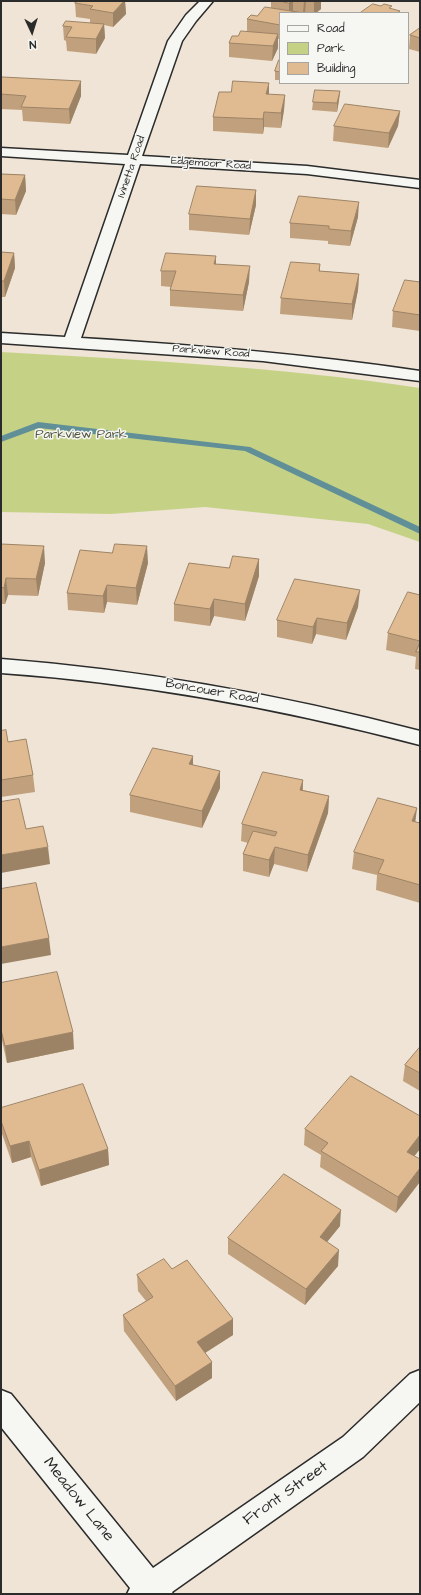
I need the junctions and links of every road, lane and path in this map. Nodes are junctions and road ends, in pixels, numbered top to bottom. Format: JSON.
{"nodes":[{"id":1,"x":207,"y":1,"type":"edge"},
{"id":2,"x":1,"y":152,"type":"edge"},
{"id":3,"x":135,"y":159,"type":"junction"},
{"id":4,"x":420,"y":184,"type":"edge"},
{"id":5,"x":1,"y":338,"type":"edge"},
{"id":6,"x":70,"y":342,"type":"junction"},
{"id":7,"x":420,"y":376,"type":"edge"},
{"id":8,"x":1,"y":666,"type":"edge"},
{"id":9,"x":420,"y":738,"type":"edge"},
{"id":10,"x":420,"y":1383,"type":"edge"},
{"id":11,"x":1,"y":1404,"type":"edge"},
{"id":12,"x":150,"y":1592,"type":"edge"}],
"edges":[{"from":1,"to":3,"type":"street","name":"Ivinetta Road"},
{"from":2,"to":3,"type":"street","name":"Edgemoor Road"},
{"from":3,"to":4,"type":"street","name":"Edgemoor Road"},
{"from":3,"to":6,"type":"street","name":"Ivinetta Road"},
{"from":5,"to":6,"type":"street","name":"Parkview Road"},
{"from":6,"to":7,"type":"street","name":"Parkview Road"},
{"from":8,"to":9,"type":"street","name":"Boncouer Road"},
{"from":10,"to":12,"type":"street","name":"Front Street"},
{"from":11,"to":12,"type":"street","name":"Meadow Lane"}]}
